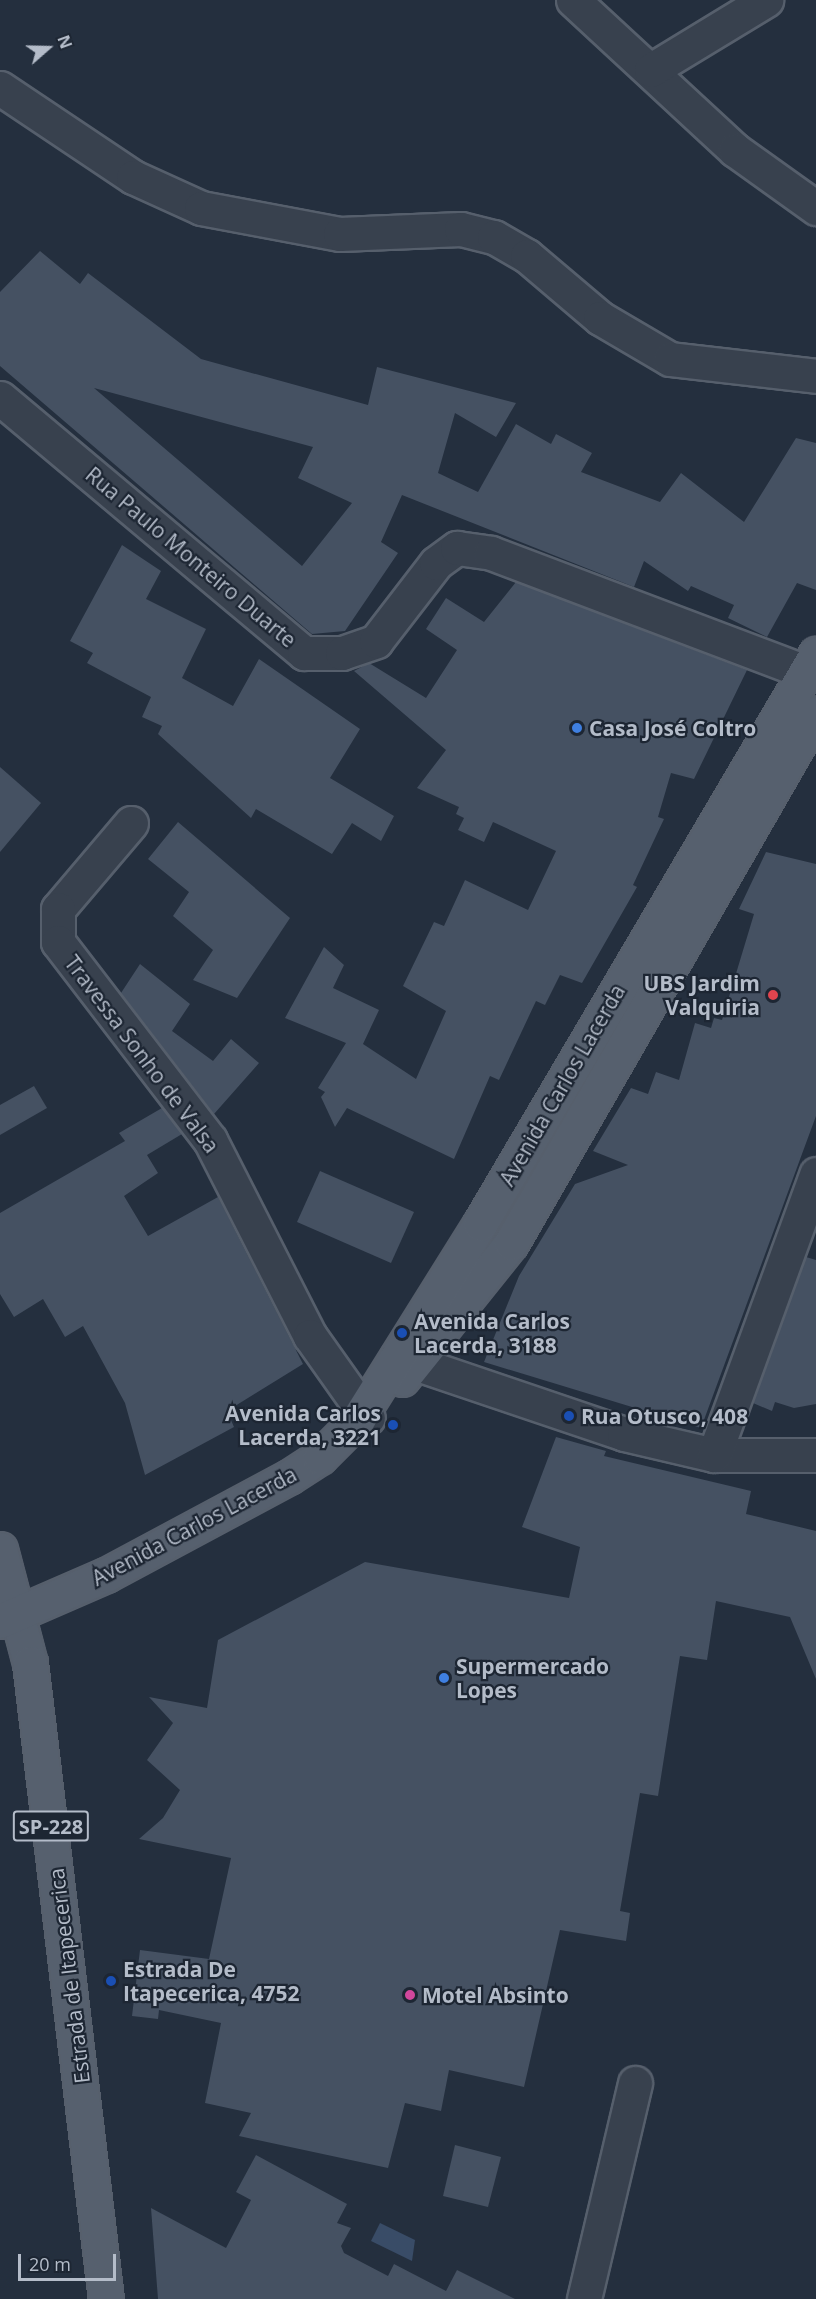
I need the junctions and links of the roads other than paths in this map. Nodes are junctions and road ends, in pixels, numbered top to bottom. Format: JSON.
{"nodes":[{"id":1,"x":573,"y":0,"type":"edge"},
{"id":2,"x":766,"y":0,"type":"edge"},
{"id":3,"x":651,"y":70,"type":"junction"},
{"id":4,"x":0,"y":88,"type":"edge"},
{"id":5,"x":816,"y":208,"type":"edge"},
{"id":6,"x":816,"y":376,"type":"edge"},
{"id":7,"x":0,"y":398,"type":"edge"},
{"id":8,"x":810,"y":663,"type":"edge"},
{"id":9,"x":816,"y":713,"type":"edge"},
{"id":10,"x":131,"y":823,"type":"dead end"},
{"id":11,"x":816,"y":1174,"type":"edge"},
{"id":12,"x":407,"y":1360,"type":"junction"},
{"id":13,"x":362,"y":1415,"type":"junction"},
{"id":14,"x":714,"y":1455,"type":"junction"},
{"id":15,"x":816,"y":1456,"type":"edge"},
{"id":16,"x":0,"y":1549,"type":"edge"},
{"id":17,"x":9,"y":1618,"type":"edge"},
{"id":18,"x":635,"y":2083,"type":"dead end"},
{"id":19,"x":106,"y":2299,"type":"edge"},
{"id":20,"x":584,"y":2299,"type":"edge"}],
"edges":[{"from":1,"to":3,"type":"street"},
{"from":2,"to":3,"type":"street"},
{"from":3,"to":5,"type":"street"},
{"from":4,"to":6,"type":"street"},
{"from":7,"to":8,"type":"street","name":"Rua Paulo Monteiro Duarte"},
{"from":8,"to":12,"type":"main road","name":"Avenida Carlos Lacerda"},
{"from":9,"to":12,"type":"main road","name":"Avenida Carlos Lacerda"},
{"from":10,"to":13,"type":"street","name":"Travessa Sonho de Valsa"},
{"from":11,"to":14,"type":"street"},
{"from":12,"to":13,"type":"main road","name":"Avenida Carlos Lacerda"},
{"from":12,"to":14,"type":"street"},
{"from":13,"to":17,"type":"main road","name":"Avenida Carlos Lacerda"},
{"from":14,"to":15,"type":"street"},
{"from":16,"to":17,"type":"main road","name":"Estrada de Itapecerica","number":"SP-228"},
{"from":17,"to":19,"type":"main road","name":"Estrada de Itapecerica","number":"SP-228"},
{"from":18,"to":20,"type":"street"}]}
